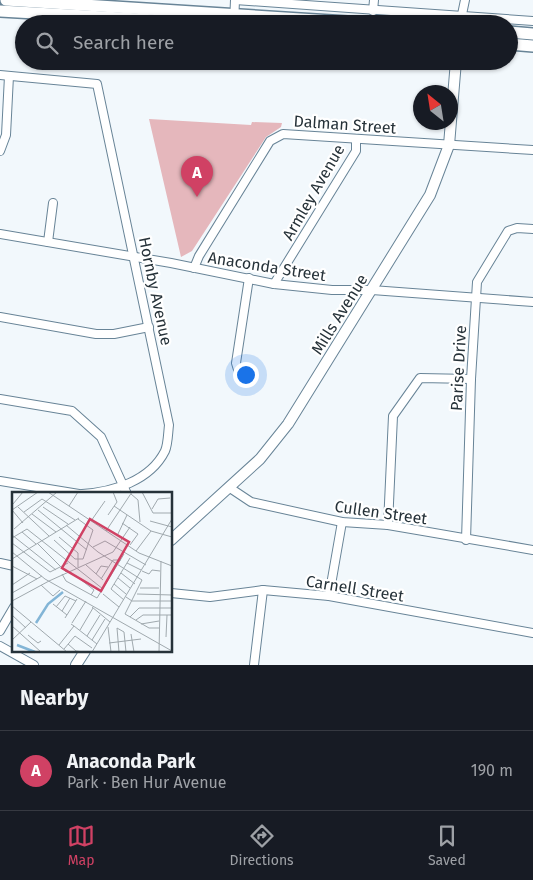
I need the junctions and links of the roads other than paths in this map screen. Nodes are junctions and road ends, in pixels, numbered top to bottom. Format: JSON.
{"nodes":[{"id":1,"x":6,"y":0,"type":"edge"},
{"id":2,"x":235,"y":0,"type":"edge"},
{"id":3,"x":374,"y":0,"type":"edge"},
{"id":4,"x":465,"y":0,"type":"edge"},
{"id":5,"x":21,"y":4,"type":"edge"},
{"id":6,"x":0,"y":11,"type":"edge"},
{"id":7,"x":373,"y":11,"type":"junction"},
{"id":8,"x":133,"y":15,"type":"edge"},
{"id":9,"x":177,"y":15,"type":"edge"},
{"id":10,"x":234,"y":15,"type":"edge"},
{"id":11,"x":461,"y":15,"type":"joint"},
{"id":12,"x":518,"y":20,"type":"edge"},
{"id":13,"x":533,"y":21,"type":"edge"},
{"id":14,"x":518,"y":33,"type":"edge"},
{"id":15,"x":533,"y":34,"type":"edge"},
{"id":16,"x":518,"y":45,"type":"edge"},
{"id":17,"x":533,"y":46,"type":"edge"},
{"id":18,"x":455,"y":70,"type":"edge"},
{"id":19,"x":0,"y":75,"type":"edge"},
{"id":20,"x":9,"y":76,"type":"junction"},
{"id":21,"x":356,"y":139,"type":"junction"},
{"id":22,"x":449,"y":145,"type":"junction"},
{"id":23,"x":533,"y":150,"type":"edge"},
{"id":24,"x":0,"y":151,"type":"edge"},
{"id":25,"x":53,"y":203,"type":"dead end"},
{"id":26,"x":533,"y":229,"type":"edge"},
{"id":27,"x":0,"y":234,"type":"edge"},
{"id":28,"x":48,"y":242,"type":"junction"},
{"id":29,"x":135,"y":257,"type":"junction"},
{"id":30,"x":194,"y":268,"type":"junction"},
{"id":31,"x":249,"y":278,"type":"junction"},
{"id":32,"x":274,"y":284,"type":"junction"},
{"id":33,"x":372,"y":290,"type":"junction"},
{"id":34,"x":475,"y":299,"type":"junction"},
{"id":35,"x":533,"y":302,"type":"edge"},
{"id":36,"x":0,"y":317,"type":"edge"},
{"id":37,"x":149,"y":327,"type":"junction"},
{"id":38,"x":240,"y":376,"type":"dead end"},
{"id":39,"x":471,"y":379,"type":"junction"},
{"id":40,"x":0,"y":399,"type":"edge"},
{"id":41,"x":0,"y":481,"type":"edge"},
{"id":42,"x":124,"y":485,"type":"junction"},
{"id":43,"x":230,"y":488,"type":"junction"},
{"id":44,"x":68,"y":492,"type":"edge"},
{"id":45,"x":101,"y":492,"type":"edge"},
{"id":46,"x":126,"y":492,"type":"edge"},
{"id":47,"x":342,"y":522,"type":"junction"},
{"id":48,"x":388,"y":525,"type":"junction"},
{"id":49,"x":172,"y":539,"type":"edge"},
{"id":50,"x":466,"y":540,"type":"junction"},
{"id":51,"x":533,"y":550,"type":"edge"},
{"id":52,"x":263,"y":590,"type":"junction"},
{"id":53,"x":172,"y":593,"type":"edge"},
{"id":54,"x":330,"y":596,"type":"junction"},
{"id":55,"x":12,"y":610,"type":"edge"},
{"id":56,"x":0,"y":631,"type":"edge"},
{"id":57,"x":533,"y":633,"type":"edge"},
{"id":58,"x":0,"y":646,"type":"edge"},
{"id":59,"x":84,"y":652,"type":"edge"},
{"id":60,"x":34,"y":665,"type":"edge"},
{"id":61,"x":76,"y":665,"type":"edge"},
{"id":62,"x":254,"y":665,"type":"edge"}],
"edges":[{"from":1,"to":5,"type":"main road"},
{"from":2,"to":7,"type":"street"},
{"from":2,"to":10,"type":"street"},
{"from":3,"to":7,"type":"street"},
{"from":4,"to":11,"type":"street"},
{"from":5,"to":6,"type":"main road"},
{"from":5,"to":8,"type":"main road"},
{"from":5,"to":9,"type":"main road"},
{"from":7,"to":11,"type":"street"},
{"from":12,"to":13,"type":"street"},
{"from":14,"to":15,"type":"main road"},
{"from":16,"to":17,"type":"main road"},
{"from":18,"to":22,"type":"street","name":"Mills Avenue"},
{"from":19,"to":20,"type":"street"},
{"from":20,"to":24,"type":"street"},
{"from":20,"to":29,"type":"street","name":"Hornby Avenue"},
{"from":21,"to":22,"type":"street","name":"Dalman Street"},
{"from":21,"to":30,"type":"street","name":"Dalman Street"},
{"from":21,"to":32,"type":"street","name":"Armley Avenue"},
{"from":22,"to":23,"type":"street","name":"Dalman Street"},
{"from":22,"to":33,"type":"street","name":"Mills Avenue"},
{"from":25,"to":28,"type":"street"},
{"from":26,"to":34,"type":"street","name":"Parise Drive"},
{"from":27,"to":28,"type":"street","name":"Anaconda Street"},
{"from":28,"to":29,"type":"street","name":"Anaconda Street"},
{"from":29,"to":30,"type":"street","name":"Anaconda Street"},
{"from":29,"to":37,"type":"street","name":"Hornby Avenue"},
{"from":30,"to":31,"type":"street","name":"Anaconda Street"},
{"from":31,"to":32,"type":"street","name":"Anaconda Street"},
{"from":31,"to":38,"type":"street"},
{"from":32,"to":33,"type":"street","name":"Anaconda Street"},
{"from":33,"to":34,"type":"street","name":"Anaconda Street"},
{"from":33,"to":43,"type":"street","name":"Mills Avenue"},
{"from":34,"to":35,"type":"street","name":"Anaconda Street"},
{"from":34,"to":39,"type":"street","name":"Parise Drive"},
{"from":36,"to":37,"type":"street"},
{"from":37,"to":42,"type":"street","name":"Hornby Avenue"},
{"from":39,"to":48,"type":"street"},
{"from":39,"to":50,"type":"street","name":"Parise Drive"},
{"from":40,"to":42,"type":"street"},
{"from":41,"to":44,"type":"street"},
{"from":42,"to":45,"type":"street"},
{"from":42,"to":46,"type":"street"},
{"from":43,"to":47,"type":"street","name":"Cullen Street"},
{"from":43,"to":49,"type":"street","name":"Mills Avenue"},
{"from":47,"to":48,"type":"street","name":"Cullen Street"},
{"from":47,"to":54,"type":"street"},
{"from":48,"to":50,"type":"street","name":"Cullen Street"},
{"from":50,"to":51,"type":"street","name":"Cullen Street"},
{"from":52,"to":53,"type":"street","name":"Carnell Street"},
{"from":52,"to":54,"type":"street","name":"Carnell Street"},
{"from":52,"to":62,"type":"street"},
{"from":54,"to":57,"type":"street","name":"Carnell Street"},
{"from":55,"to":56,"type":"street"},
{"from":58,"to":60,"type":"street"},
{"from":59,"to":61,"type":"street"}]}
